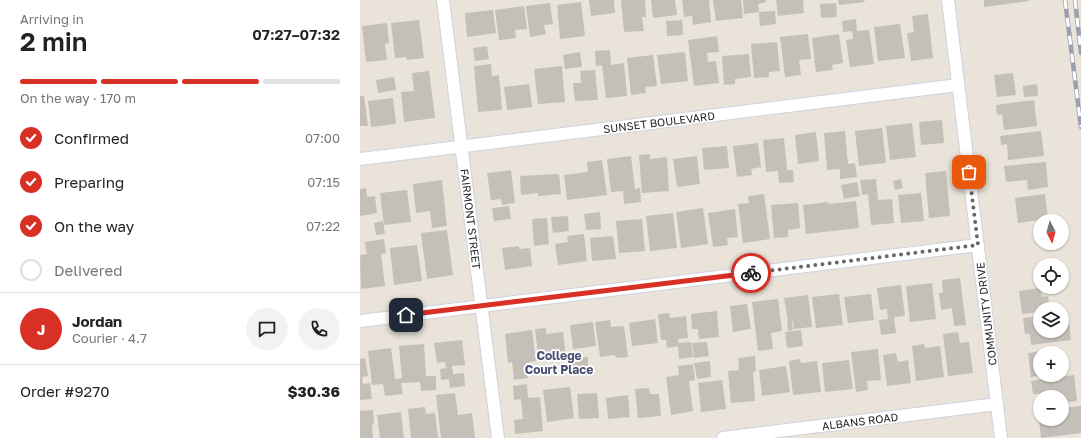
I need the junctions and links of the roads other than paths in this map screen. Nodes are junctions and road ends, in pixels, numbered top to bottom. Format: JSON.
{"nodes":[{"id":1,"x":443,"y":0,"type":"edge"},
{"id":2,"x":948,"y":0,"type":"edge"},
{"id":3,"x":958,"y":85,"type":"junction"},
{"id":4,"x":462,"y":147,"type":"junction"},
{"id":5,"x":360,"y":159,"type":"edge"},
{"id":6,"x":978,"y":245,"type":"junction"},
{"id":7,"x":482,"y":306,"type":"junction"},
{"id":8,"x":360,"y":321,"type":"edge"},
{"id":9,"x":997,"y":404,"type":"junction"},
{"id":10,"x":498,"y":438,"type":"edge"},
{"id":11,"x":723,"y":438,"type":"edge"},
{"id":12,"x":1001,"y":438,"type":"edge"}],
"edges":[{"from":1,"to":4,"type":"street","name":"FAIRMONT STREET"},
{"from":2,"to":3,"type":"street","name":"COMMUNITY DRIVE"},
{"from":3,"to":4,"type":"street","name":"SUNSET BOULEVARD"},
{"from":3,"to":6,"type":"street","name":"COMMUNITY DRIVE"},
{"from":4,"to":5,"type":"street","name":"SUNSET BOULEVARD"},
{"from":4,"to":7,"type":"street","name":"FAIRMONT STREET"},
{"from":6,"to":7,"type":"street"},
{"from":6,"to":9,"type":"street","name":"COMMUNITY DRIVE"},
{"from":7,"to":8,"type":"street"},
{"from":7,"to":10,"type":"street","name":"FAIRMONT STREET"},
{"from":9,"to":11,"type":"street","name":"ALBANS ROAD"},
{"from":9,"to":12,"type":"street","name":"COMMUNITY DRIVE"}]}
